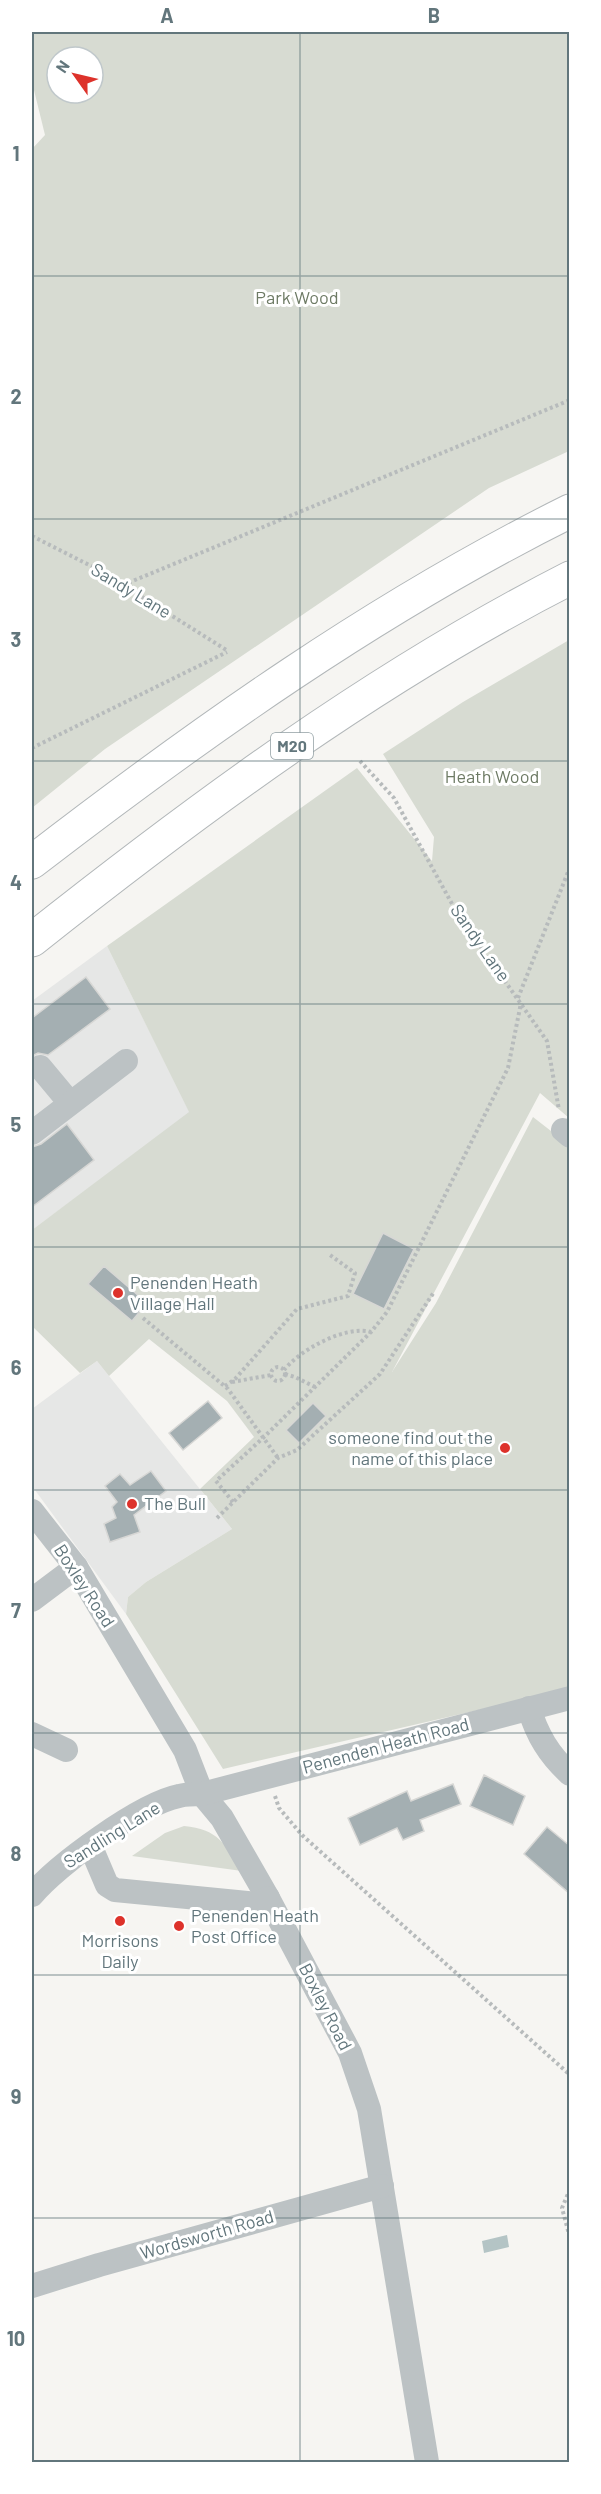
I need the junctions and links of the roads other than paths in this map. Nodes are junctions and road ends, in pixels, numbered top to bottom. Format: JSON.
{"nodes":[{"id":1,"x":570,"y":511,"type":"edge"},
{"id":2,"x":570,"y":578,"type":"edge"},
{"id":3,"x":32,"y":862,"type":"edge"},
{"id":4,"x":32,"y":940,"type":"edge"},
{"id":5,"x":126,"y":1061,"type":"dead end"},
{"id":6,"x":40,"y":1067,"type":"dead end"},
{"id":7,"x":70,"y":1103,"type":"junction"},
{"id":8,"x":32,"y":1133,"type":"edge"},
{"id":9,"x":32,"y":1511,"type":"edge"},
{"id":10,"x":75,"y":1567,"type":"junction"},
{"id":11,"x":32,"y":1600,"type":"edge"},
{"id":12,"x":570,"y":1698,"type":"edge"},
{"id":13,"x":529,"y":1708,"type":"junction"},
{"id":14,"x":32,"y":1734,"type":"edge"},
{"id":15,"x":66,"y":1750,"type":"dead end"},
{"id":16,"x":570,"y":1774,"type":"edge"},
{"id":17,"x":202,"y":1794,"type":"junction"},
{"id":18,"x":90,"y":1845,"type":"junction"},
{"id":19,"x":32,"y":1894,"type":"edge"},
{"id":20,"x":268,"y":1898,"type":"junction"},
{"id":21,"x":382,"y":2186,"type":"junction"},
{"id":22,"x":32,"y":2286,"type":"edge"},
{"id":23,"x":427,"y":2463,"type":"edge"}],
"edges":[{"from":1,"to":3,"type":"highway"},
{"from":2,"to":4,"type":"highway","number":"M20"},
{"from":5,"to":7,"type":"street"},
{"from":6,"to":7,"type":"street"},
{"from":7,"to":8,"type":"street"},
{"from":9,"to":10,"type":"street","name":"Boxley Road"},
{"from":10,"to":11,"type":"street"},
{"from":10,"to":17,"type":"street","name":"Boxley Road"},
{"from":12,"to":13,"type":"street","name":"Penenden Heath Road"},
{"from":13,"to":16,"type":"street"},
{"from":13,"to":17,"type":"street","name":"Penenden Heath Road"},
{"from":14,"to":15,"type":"street"},
{"from":17,"to":18,"type":"street","name":"Sandling Lane"},
{"from":17,"to":20,"type":"street","name":"Boxley Road"},
{"from":18,"to":19,"type":"street","name":"Sandling Lane"},
{"from":18,"to":20,"type":"street"},
{"from":20,"to":21,"type":"street","name":"Boxley Road"},
{"from":21,"to":22,"type":"street","name":"Wordsworth Road"},
{"from":21,"to":23,"type":"street","name":"Boxley Road"}]}
